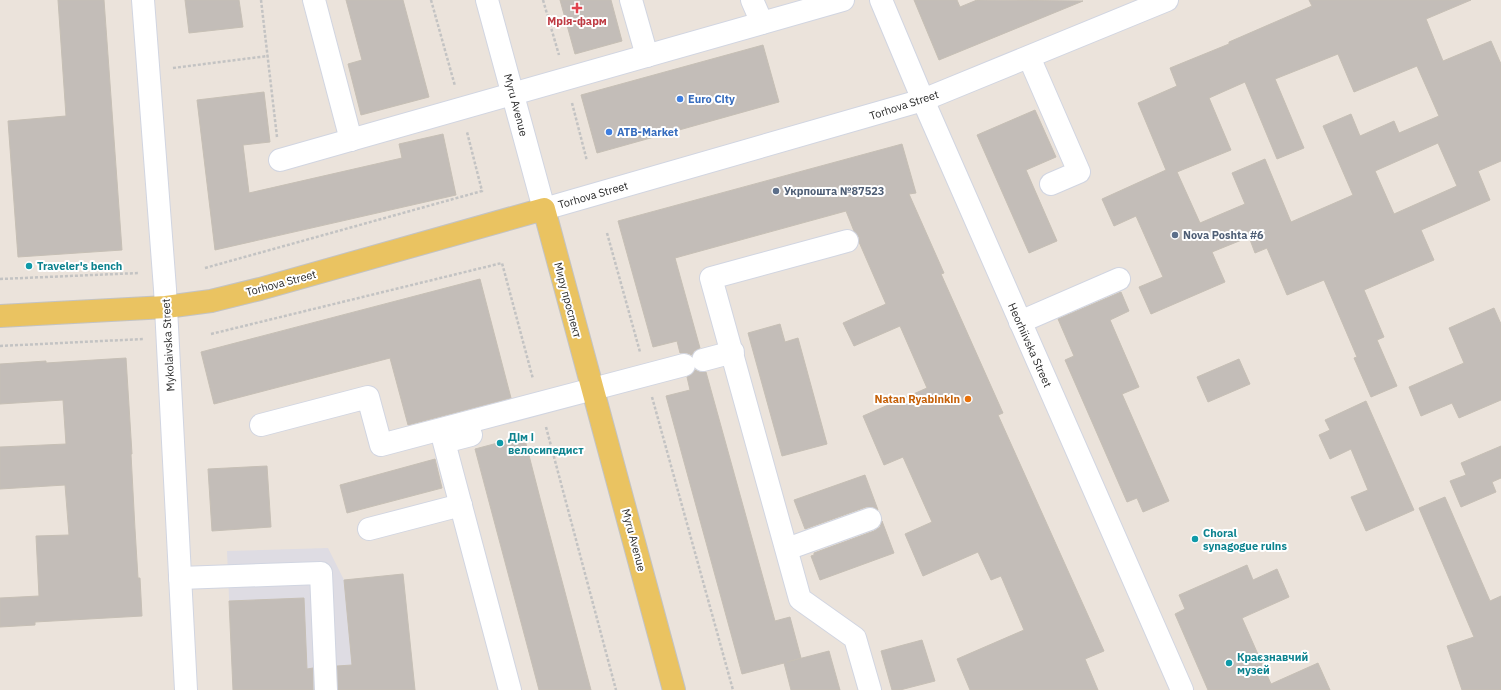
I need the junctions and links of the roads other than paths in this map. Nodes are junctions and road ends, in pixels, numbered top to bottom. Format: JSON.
{"nodes":[{"id":1,"x":143,"y":0,"type":"edge"},
{"id":2,"x":314,"y":0,"type":"edge"},
{"id":3,"x":487,"y":0,"type":"edge"},
{"id":4,"x":631,"y":0,"type":"edge"},
{"id":5,"x":752,"y":0,"type":"edge"},
{"id":6,"x":843,"y":0,"type":"edge"},
{"id":7,"x":881,"y":0,"type":"edge"},
{"id":8,"x":1167,"y":0,"type":"edge"},
{"id":9,"x":1127,"y":8,"type":"edge"},
{"id":10,"x":762,"y":23,"type":"junction"},
{"id":11,"x":647,"y":56,"type":"junction"},
{"id":12,"x":1029,"y":57,"type":"junction"},
{"id":13,"x":513,"y":95,"type":"junction"},
{"id":14,"x":923,"y":100,"type":"junction"},
{"id":15,"x":351,"y":140,"type":"junction"},
{"id":16,"x":280,"y":160,"type":"road end"},
{"id":17,"x":1051,"y":184,"type":"dead end"},
{"id":18,"x":544,"y":209,"type":"junction"},
{"id":19,"x":847,"y":241,"type":"dead end"},
{"id":20,"x":1119,"y":279,"type":"dead end"},
{"id":21,"x":166,"y":307,"type":"junction"},
{"id":22,"x":0,"y":316,"type":"edge"},
{"id":23,"x":1020,"y":322,"type":"junction"},
{"id":24,"x":733,"y":352,"type":"junction"},
{"id":25,"x":593,"y":390,"type":"junction"},
{"id":26,"x":541,"y":410,"type":"junction"},
{"id":27,"x":261,"y":425,"type":"dead end"},
{"id":28,"x":461,"y":505,"type":"junction"},
{"id":29,"x":870,"y":519,"type":"dead end"},
{"id":30,"x":370,"y":529,"type":"dead end"},
{"id":31,"x":787,"y":549,"type":"junction"},
{"id":32,"x":180,"y":578,"type":"junction"},
{"id":33,"x":186,"y":690,"type":"edge"},
{"id":34,"x":326,"y":690,"type":"edge"},
{"id":35,"x":510,"y":690,"type":"edge"},
{"id":36,"x":674,"y":690,"type":"edge"},
{"id":37,"x":870,"y":690,"type":"edge"},
{"id":38,"x":1182,"y":690,"type":"edge"}],
"edges":[{"from":1,"to":21,"type":"street","name":"Mykolaivska Street"},
{"from":2,"to":15,"type":"street"},
{"from":3,"to":13,"type":"street","name":"Myru Avenue"},
{"from":4,"to":11,"type":"street"},
{"from":5,"to":10,"type":"street"},
{"from":6,"to":10,"type":"street"},
{"from":7,"to":14,"type":"street","name":"Heorhiivska Street"},
{"from":8,"to":9,"type":"street","name":"Torhova Street"},
{"from":9,"to":12,"type":"street","name":"Torhova Street"},
{"from":10,"to":11,"type":"street"},
{"from":11,"to":13,"type":"street"},
{"from":12,"to":14,"type":"street","name":"Torhova Street"},
{"from":12,"to":17,"type":"street"},
{"from":13,"to":15,"type":"street"},
{"from":13,"to":18,"type":"street","name":"Myru Avenue"},
{"from":14,"to":18,"type":"street","name":"Torhova Street"},
{"from":14,"to":23,"type":"street","name":"Heorhiivska Street"},
{"from":15,"to":16,"type":"street"},
{"from":18,"to":21,"type":"main road","name":"Torhova Street"},
{"from":18,"to":25,"type":"main road","name":"Миру проспект"},
{"from":19,"to":24,"type":"street"},
{"from":20,"to":23,"type":"street"},
{"from":21,"to":22,"type":"main road","name":"Torhova Street"},
{"from":21,"to":32,"type":"street","name":"Mykolaivska Street"},
{"from":23,"to":38,"type":"street","name":"Heorhiivska Street"},
{"from":24,"to":25,"type":"street"},
{"from":24,"to":31,"type":"street"},
{"from":25,"to":26,"type":"street"},
{"from":25,"to":36,"type":"main road","name":"Myru Avenue"},
{"from":26,"to":27,"type":"street"},
{"from":26,"to":28,"type":"street"},
{"from":28,"to":30,"type":"street"},
{"from":28,"to":35,"type":"street"},
{"from":29,"to":31,"type":"street"},
{"from":31,"to":37,"type":"street"},
{"from":32,"to":33,"type":"street","name":"Mykolaivska Street"},
{"from":32,"to":34,"type":"street"}]}
